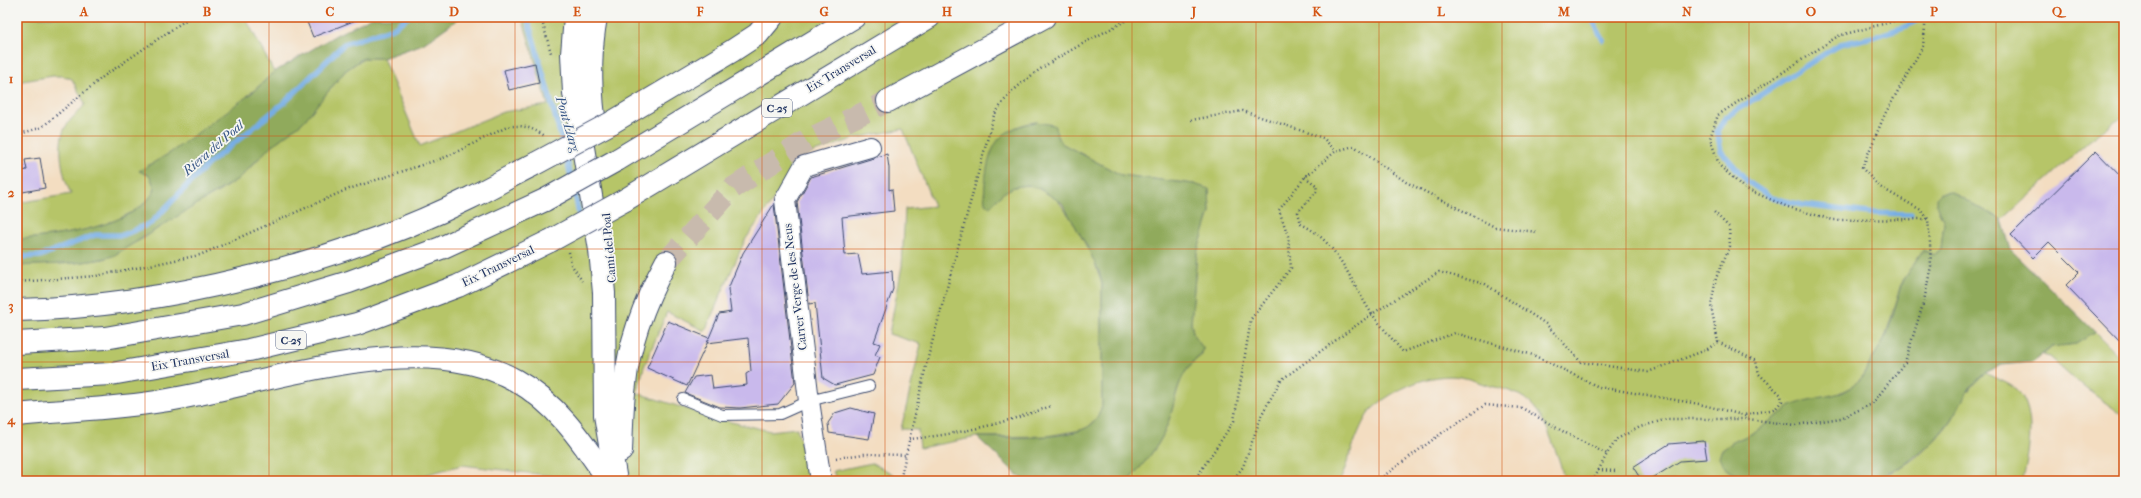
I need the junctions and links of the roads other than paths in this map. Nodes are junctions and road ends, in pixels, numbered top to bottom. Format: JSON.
{"nodes":[{"id":1,"x":581,"y":17,"type":"edge"},
{"id":2,"x":772,"y":17,"type":"edge"},
{"id":3,"x":854,"y":17,"type":"edge"},
{"id":4,"x":929,"y":17,"type":"edge"},
{"id":5,"x":1044,"y":17,"type":"edge"},
{"id":6,"x":888,"y":101,"type":"tunnel mouth"},
{"id":7,"x":602,"y":120,"type":"junction"},
{"id":8,"x":870,"y":147,"type":"dead end"},
{"id":9,"x":666,"y":262,"type":"tunnel mouth"},
{"id":10,"x":17,"y":310,"type":"edge"},
{"id":11,"x":17,"y":343,"type":"edge"},
{"id":12,"x":17,"y":379,"type":"edge"},
{"id":13,"x":869,"y":386,"type":"dead end"},
{"id":14,"x":683,"y":399,"type":"dead end"},
{"id":15,"x":809,"y":401,"type":"junction"},
{"id":16,"x":17,"y":415,"type":"edge"},
{"id":17,"x":621,"y":451,"type":"junction"},
{"id":18,"x":609,"y":481,"type":"edge"},
{"id":19,"x":616,"y":481,"type":"edge"},
{"id":20,"x":630,"y":481,"type":"edge"},
{"id":21,"x":821,"y":481,"type":"edge"}],
"edges":[{"from":1,"to":7,"type":"main road","name":"Camí del Poal"},
{"from":1,"to":19,"type":"main road","name":"Camí del Poal"},
{"from":2,"to":7,"type":"main road"},
{"from":3,"to":11,"type":"main road","bridge":true},
{"from":4,"to":12,"type":"main road","name":"Eix Transversal","number":"C-25","bridge":true},
{"from":5,"to":6,"type":"main road"},
{"from":7,"to":10,"type":"main road","bridge":true},
{"from":7,"to":17,"type":"main road","name":"Camí del Poal"},
{"from":8,"to":15,"type":"street","name":"Carrer Verge de les Neus"},
{"from":9,"to":17,"type":"main road"},
{"from":13,"to":15,"type":"lane"},
{"from":14,"to":15,"type":"lane"},
{"from":15,"to":21,"type":"street","name":"Carrer Verge de les Neus"},
{"from":16,"to":18,"type":"main road"},
{"from":17,"to":20,"type":"main road","name":"Camí del Poal"}]}
